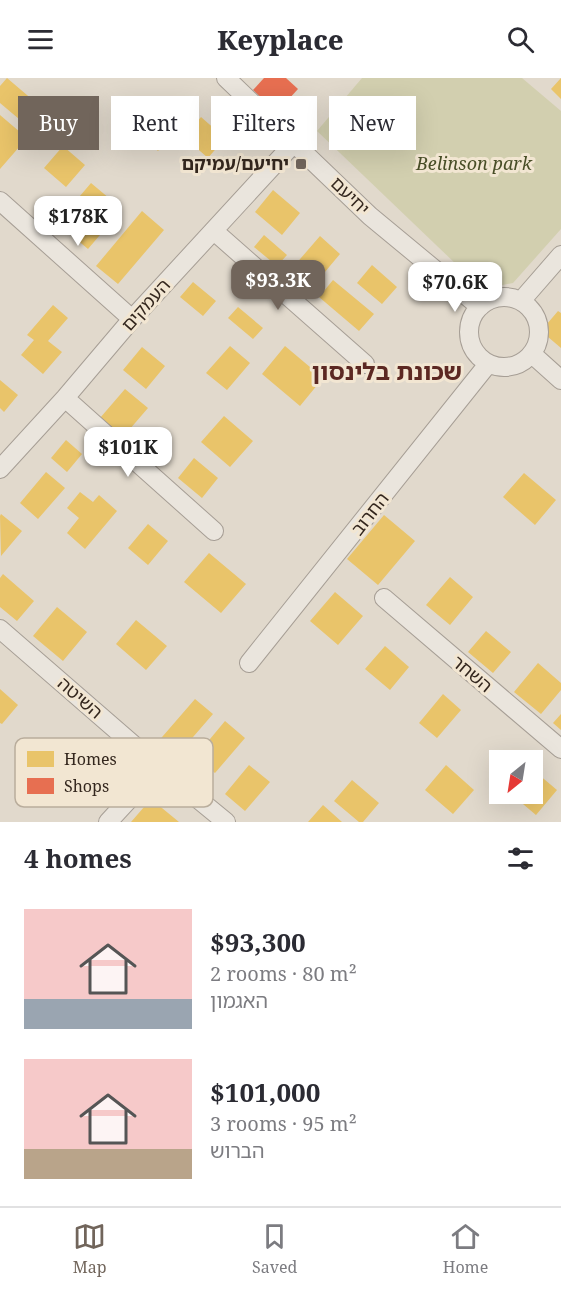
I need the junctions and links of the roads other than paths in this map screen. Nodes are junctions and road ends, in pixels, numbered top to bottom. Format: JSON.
{"nodes":[{"id":1,"x":226,"y":78,"type":"edge"},
{"id":2,"x":245,"y":96,"type":"edge"},
{"id":3,"x":288,"y":150,"type":"edge"},
{"id":4,"x":303,"y":150,"type":"edge"},
{"id":5,"x":0,"y":201,"type":"edge"},
{"id":6,"x":213,"y":231,"type":"junction"},
{"id":7,"x":561,"y":255,"type":"edge"},
{"id":8,"x":521,"y":301,"type":"junction"},
{"id":9,"x":480,"y":307,"type":"junction"},
{"id":10,"x":132,"y":319,"type":"junction"},
{"id":11,"x":532,"y":354,"type":"junction"},
{"id":12,"x":365,"y":364,"type":"dead end"},
{"id":13,"x":488,"y":364,"type":"junction"},
{"id":14,"x":561,"y":380,"type":"edge"},
{"id":15,"x":65,"y":398,"type":"junction"},
{"id":16,"x":0,"y":469,"type":"edge"},
{"id":17,"x":214,"y":531,"type":"dead end"},
{"id":18,"x":384,"y":598,"type":"dead end"},
{"id":19,"x":0,"y":629,"type":"edge"},
{"id":20,"x":249,"y":663,"type":"dead end"},
{"id":21,"x":126,"y":738,"type":"edge"},
{"id":22,"x":561,"y":749,"type":"edge"},
{"id":23,"x":122,"y":807,"type":"edge"},
{"id":24,"x":208,"y":807,"type":"edge"},
{"id":25,"x":108,"y":822,"type":"edge"},
{"id":26,"x":226,"y":822,"type":"edge"}],
"edges":[{"from":1,"to":2,"type":"street","name":"יחיעם"},
{"from":3,"to":6,"type":"street","name":"העמקים"},
{"from":4,"to":9,"type":"street","name":"יחיעם"},
{"from":5,"to":10,"type":"street"},
{"from":6,"to":10,"type":"street","name":"העמקים"},
{"from":6,"to":12,"type":"street"},
{"from":7,"to":8,"type":"street"},
{"from":8,"to":9,"type":"street"},
{"from":8,"to":11,"type":"street"},
{"from":9,"to":13,"type":"street"},
{"from":10,"to":15,"type":"street","name":"העמקים"},
{"from":11,"to":13,"type":"street"},
{"from":11,"to":14,"type":"street"},
{"from":13,"to":20,"type":"street","name":"החרוב"},
{"from":15,"to":16,"type":"street","name":"העמקים"},
{"from":15,"to":17,"type":"street"},
{"from":18,"to":22,"type":"street","name":"השחר"},
{"from":19,"to":21,"type":"street","name":"השיטה"},
{"from":23,"to":25,"type":"street"},
{"from":24,"to":26,"type":"street","name":"השיטה"}]}
